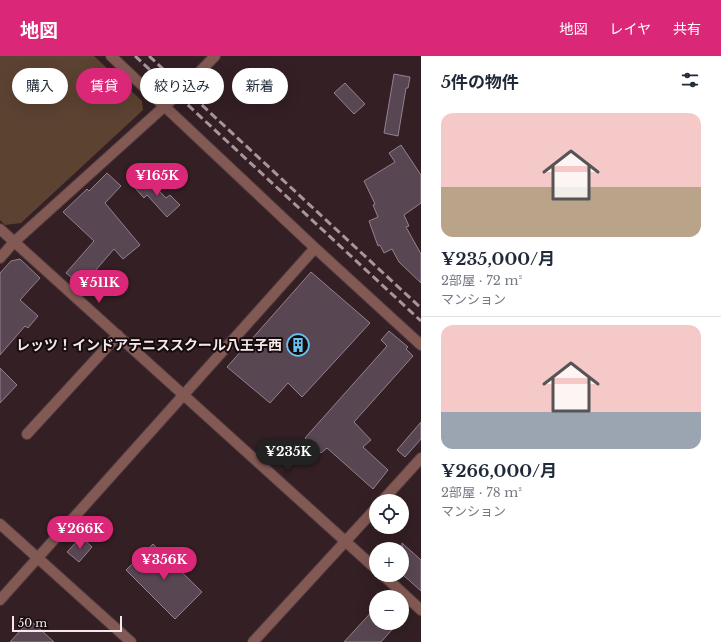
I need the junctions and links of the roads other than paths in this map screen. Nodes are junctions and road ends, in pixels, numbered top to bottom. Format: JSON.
{"nodes":[{"id":1,"x":111,"y":56,"type":"edge"},
{"id":2,"x":215,"y":56,"type":"edge"},
{"id":3,"x":165,"y":106,"type":"junction"},
{"id":4,"x":0,"y":229,"type":"edge"},
{"id":5,"x":14,"y":242,"type":"junction"},
{"id":6,"x":315,"y":248,"type":"junction"},
{"id":7,"x":0,"y":258,"type":"edge"},
{"id":8,"x":118,"y":335,"type":"junction"},
{"id":9,"x":421,"y":345,"type":"edge"},
{"id":10,"x":184,"y":395,"type":"junction"},
{"id":11,"x":27,"y":434,"type":"dead end"},
{"id":12,"x":421,"y":458,"type":"edge"},
{"id":13,"x":388,"y":494,"type":"edge"},
{"id":14,"x":369,"y":516,"type":"edge"},
{"id":15,"x":0,"y":524,"type":"edge"},
{"id":16,"x":346,"y":542,"type":"junction"},
{"id":17,"x":38,"y":558,"type":"junction"},
{"id":18,"x":369,"y":563,"type":"edge"},
{"id":19,"x":391,"y":582,"type":"edge"},
{"id":20,"x":0,"y":600,"type":"edge"},
{"id":21,"x":421,"y":610,"type":"edge"},
{"id":22,"x":131,"y":642,"type":"edge"},
{"id":23,"x":254,"y":642,"type":"edge"}],
"edges":[{"from":1,"to":3,"type":"street"},
{"from":2,"to":3,"type":"street"},
{"from":3,"to":5,"type":"street"},
{"from":3,"to":6,"type":"street"},
{"from":4,"to":5,"type":"street"},
{"from":5,"to":7,"type":"street"},
{"from":5,"to":8,"type":"street"},
{"from":6,"to":9,"type":"street"},
{"from":6,"to":10,"type":"street"},
{"from":8,"to":10,"type":"street"},
{"from":8,"to":11,"type":"street"},
{"from":10,"to":16,"type":"street"},
{"from":10,"to":17,"type":"street"},
{"from":12,"to":13,"type":"street"},
{"from":14,"to":16,"type":"street"},
{"from":15,"to":17,"type":"street"},
{"from":16,"to":18,"type":"street"},
{"from":16,"to":23,"type":"street"},
{"from":17,"to":20,"type":"street"},
{"from":17,"to":22,"type":"street"},
{"from":19,"to":21,"type":"street"}]}
